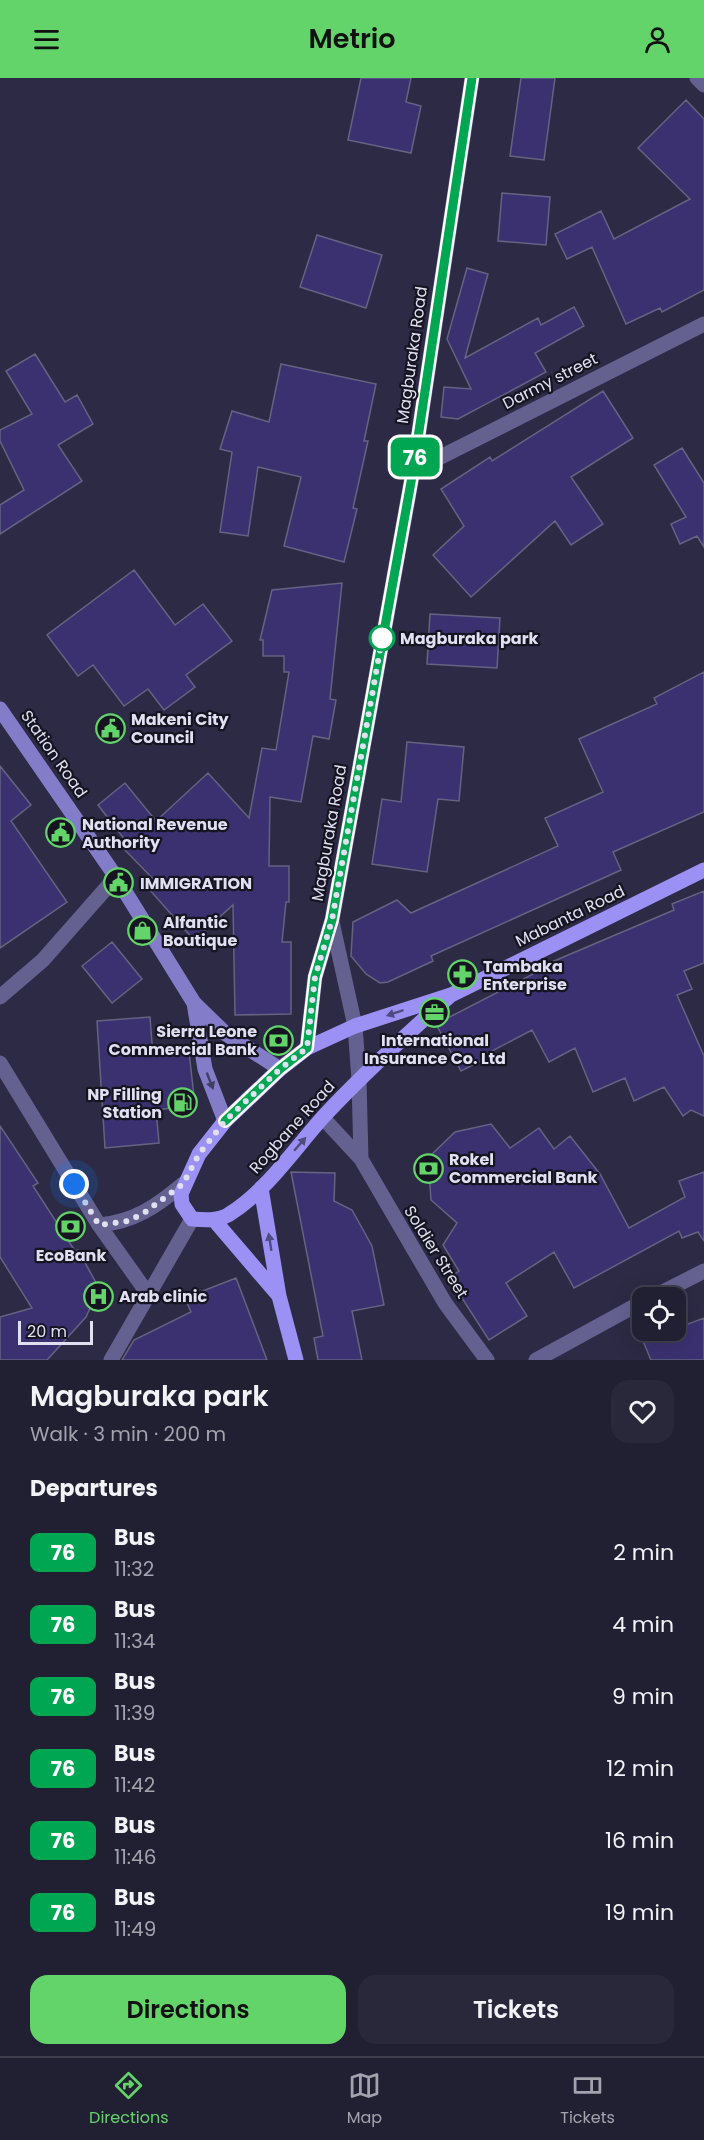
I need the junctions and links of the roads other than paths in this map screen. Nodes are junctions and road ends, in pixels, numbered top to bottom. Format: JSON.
{"nodes":[{"id":1,"x":472,"y":78,"type":"edge"},
{"id":2,"x":697,"y":78,"type":"edge"},
{"id":3,"x":704,"y":85,"type":"edge"},
{"id":4,"x":704,"y":324,"type":"edge"},
{"id":5,"x":413,"y":471,"type":"junction"},
{"id":6,"x":0,"y":709,"type":"edge"},
{"id":7,"x":704,"y":870,"type":"edge"},
{"id":8,"x":116,"y":877,"type":"junction"},
{"id":9,"x":332,"y":920,"type":"junction"},
{"id":10,"x":451,"y":995,"type":"junction"},
{"id":11,"x":0,"y":997,"type":"edge"},
{"id":12,"x":194,"y":1003,"type":"junction"},
{"id":13,"x":355,"y":1026,"type":"junction"},
{"id":14,"x":307,"y":1048,"type":"junction"},
{"id":15,"x":0,"y":1063,"type":"edge"},
{"id":16,"x":280,"y":1069,"type":"junction"},
{"id":17,"x":359,"y":1080,"type":"junction"},
{"id":18,"x":322,"y":1118,"type":"junction"},
{"id":19,"x":225,"y":1121,"type":"junction"},
{"id":20,"x":361,"y":1158,"type":"junction"},
{"id":21,"x":183,"y":1184,"type":"junction"},
{"id":22,"x":261,"y":1188,"type":"junction"},
{"id":23,"x":192,"y":1219,"type":"junction"},
{"id":24,"x":214,"y":1220,"type":"junction"},
{"id":25,"x":99,"y":1225,"type":"junction"},
{"id":26,"x":704,"y":1271,"type":"edge"},
{"id":27,"x":673,"y":1287,"type":"edge"},
{"id":28,"x":148,"y":1294,"type":"junction"},
{"id":29,"x":279,"y":1296,"type":"junction"},
{"id":30,"x":632,"y":1307,"type":"edge"},
{"id":31,"x":111,"y":1360,"type":"edge"},
{"id":32,"x":296,"y":1360,"type":"edge"},
{"id":33,"x":487,"y":1360,"type":"edge"},
{"id":34,"x":536,"y":1360,"type":"edge"}],
"edges":[{"from":1,"to":5,"type":"street","name":"Magburaka Road"},
{"from":2,"to":3,"type":"street"},
{"from":4,"to":5,"type":"street","name":"Darmy street"},
{"from":5,"to":9,"type":"street","name":"Magburaka Road"},
{"from":6,"to":8,"type":"main road","name":"Station Road"},
{"from":7,"to":10,"type":"main road","name":"Mabanta Road"},
{"from":8,"to":11,"type":"street"},
{"from":8,"to":12,"type":"main road","name":"Station Road"},
{"from":9,"to":13,"type":"street","name":"Magburaka Road"},
{"from":9,"to":14,"type":"street","name":"Magburaka Road"},
{"from":10,"to":13,"type":"main road","one_way":true},
{"from":10,"to":17,"type":"main road","name":"Rogbane Road"},
{"from":12,"to":16,"type":"main road","name":"Station Road"},
{"from":12,"to":19,"type":"main road","name":"Station Road","one_way":true},
{"from":13,"to":14,"type":"main road"},
{"from":13,"to":17,"type":"street","name":"Magburaka Road"},
{"from":14,"to":16,"type":"main road"},
{"from":15,"to":25,"type":"street"},
{"from":16,"to":19,"type":"main road"},
{"from":17,"to":18,"type":"main road","name":"Rogbane Road"},
{"from":17,"to":20,"type":"street","name":"Soldier Street"},
{"from":18,"to":20,"type":"street","name":"Soldier Street"},
{"from":22,"to":18,"type":"main road","name":"Rogbane Road","one_way":true},
{"from":19,"to":21,"type":"main road"},
{"from":20,"to":33,"type":"street","name":"Soldier Street"},
{"from":21,"to":23,"type":"main road"},
{"from":21,"to":25,"type":"street"},
{"from":22,"to":24,"type":"main road"},
{"from":29,"to":22,"type":"main road","name":"Rogbane Road","one_way":true},
{"from":23,"to":24,"type":"main road"},
{"from":23,"to":28,"type":"street"},
{"from":24,"to":29,"type":"main road"},
{"from":25,"to":28,"type":"street"},
{"from":26,"to":27,"type":"street"},
{"from":28,"to":31,"type":"street"},
{"from":29,"to":32,"type":"main road","name":"Rogbane Road"},
{"from":30,"to":34,"type":"street"}]}
